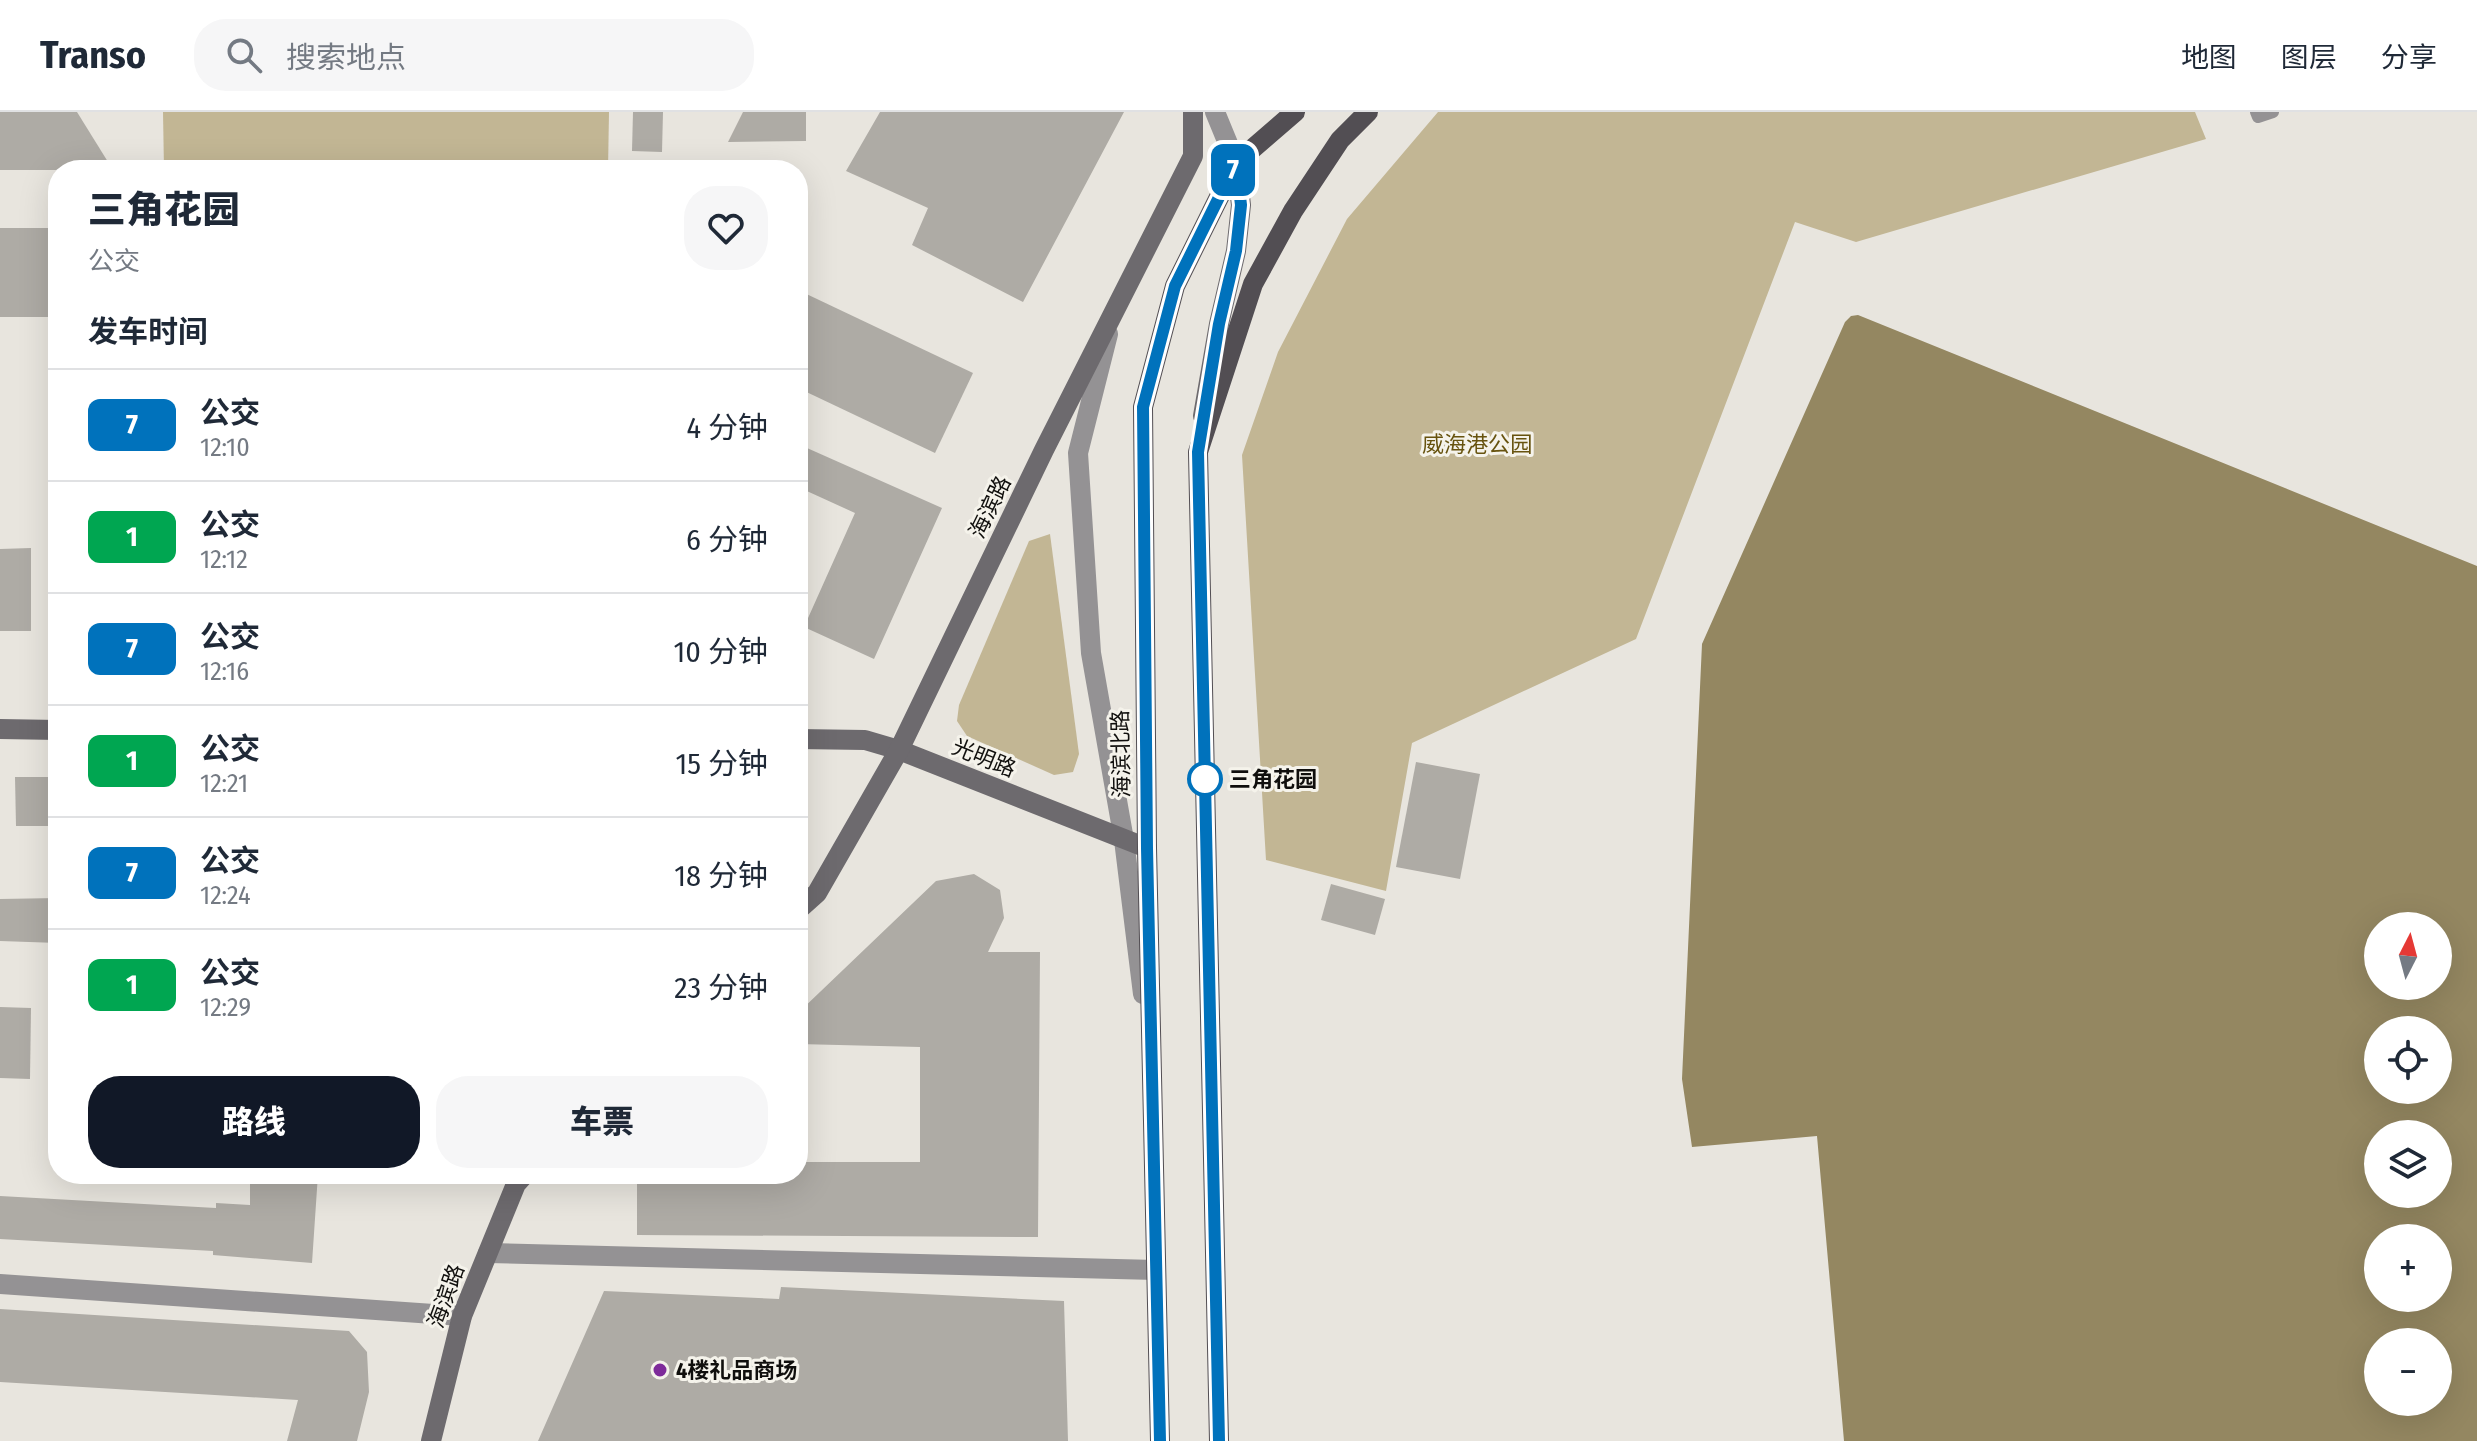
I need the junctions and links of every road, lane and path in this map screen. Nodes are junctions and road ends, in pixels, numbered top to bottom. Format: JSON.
{"nodes":[{"id":1,"x":1193,"y":112,"type":"edge"},
{"id":2,"x":1215,"y":112,"type":"edge"},
{"id":3,"x":1295,"y":112,"type":"edge"},
{"id":4,"x":1368,"y":112,"type":"edge"},
{"id":5,"x":2256,"y":112,"type":"edge"},
{"id":6,"x":2273,"y":112,"type":"edge"},
{"id":7,"x":1236,"y":163,"type":"junction"},
{"id":8,"x":1113,"y":315,"type":"junction"},
{"id":9,"x":1198,"y":452,"type":"junction"},
{"id":10,"x":0,"y":729,"type":"edge"},
{"id":11,"x":48,"y":730,"type":"edge"},
{"id":12,"x":808,"y":739,"type":"edge"},
{"id":13,"x":899,"y":750,"type":"junction"},
{"id":14,"x":1124,"y":840,"type":"junction"},
{"id":15,"x":1147,"y":848,"type":"junction"},
{"id":16,"x":808,"y":901,"type":"edge"},
{"id":17,"x":1151,"y":1066,"type":"junction"},
{"id":18,"x":516,"y":1184,"type":"edge"},
{"id":19,"x":488,"y":1253,"type":"junction"},
{"id":20,"x":1156,"y":1270,"type":"junction"},
{"id":21,"x":0,"y":1284,"type":"edge"},
{"id":22,"x":462,"y":1316,"type":"junction"},
{"id":23,"x":431,"y":1441,"type":"edge"},
{"id":24,"x":1160,"y":1441,"type":"edge"},
{"id":25,"x":1219,"y":1441,"type":"edge"}],
"edges":[{"from":1,"to":8,"type":"main road","name":"海滨路"},
{"from":2,"to":7,"type":"street"},
{"from":3,"to":7,"type":"main road","name":"海滨北路"},
{"from":4,"to":9,"type":"main road"},
{"from":5,"to":6,"type":"lane"},
{"from":7,"to":9,"type":"main road"},
{"from":7,"to":15,"type":"main road","name":"海滨北路"},
{"from":8,"to":13,"type":"main road","name":"海滨路"},
{"from":8,"to":14,"type":"street"},
{"from":9,"to":25,"type":"main road"},
{"from":10,"to":11,"type":"main road"},
{"from":12,"to":13,"type":"main road","name":"光明路"},
{"from":13,"to":14,"type":"main road","name":"光明路"},
{"from":13,"to":16,"type":"main road","name":"海滨路"},
{"from":14,"to":15,"type":"main road","name":"光明路"},
{"from":14,"to":17,"type":"street"},
{"from":15,"to":17,"type":"main road","name":"海滨北路"},
{"from":17,"to":20,"type":"main road","name":"海滨北路"},
{"from":18,"to":19,"type":"main road","name":"海滨路"},
{"from":19,"to":20,"type":"street"},
{"from":19,"to":22,"type":"main road","name":"海滨路"},
{"from":20,"to":24,"type":"main road","name":"海滨北路"},
{"from":21,"to":22,"type":"street"},
{"from":22,"to":23,"type":"main road","name":"海滨路"}]}
